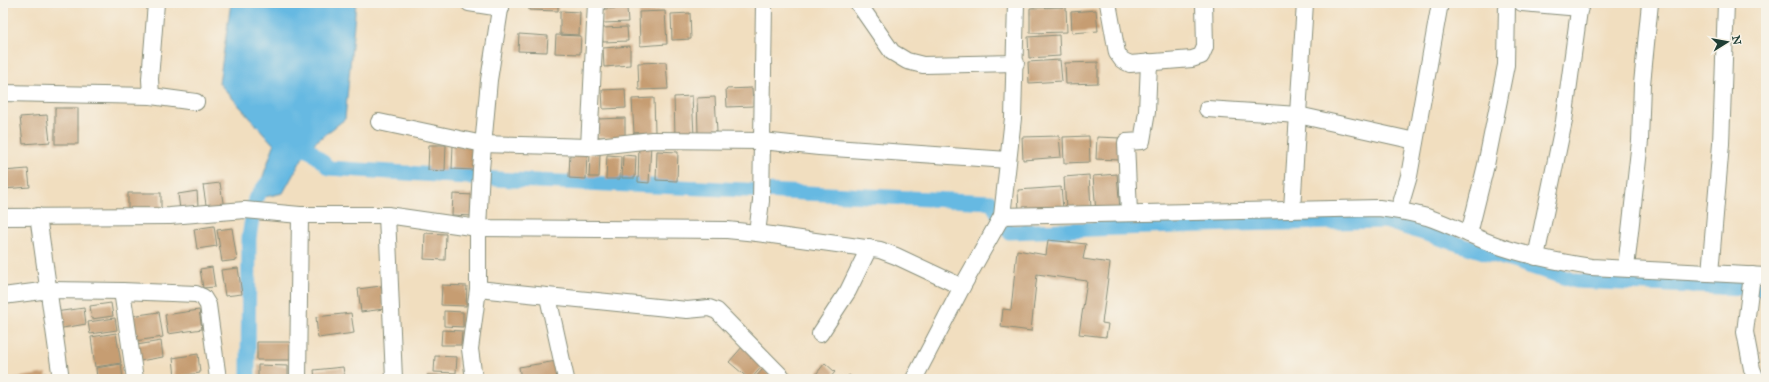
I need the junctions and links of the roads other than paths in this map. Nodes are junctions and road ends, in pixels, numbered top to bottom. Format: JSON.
{"nodes":[{"id":1,"x":156,"y":3,"type":"edge"},
{"id":2,"x":469,"y":3,"type":"edge"},
{"id":3,"x":596,"y":3,"type":"edge"},
{"id":4,"x":764,"y":3,"type":"edge"},
{"id":5,"x":858,"y":3,"type":"edge"},
{"id":6,"x":1016,"y":3,"type":"edge"},
{"id":7,"x":1108,"y":3,"type":"edge"},
{"id":8,"x":1204,"y":3,"type":"edge"},
{"id":9,"x":1305,"y":3,"type":"edge"},
{"id":10,"x":1440,"y":3,"type":"edge"},
{"id":11,"x":1507,"y":3,"type":"edge"},
{"id":12,"x":1522,"y":3,"type":"edge"},
{"id":13,"x":1650,"y":3,"type":"edge"},
{"id":14,"x":1726,"y":3,"type":"edge"},
{"id":15,"x":501,"y":5,"type":"edge"},
{"id":16,"x":1580,"y":6,"type":"edge"},
{"id":17,"x":1149,"y":62,"type":"junction"},
{"id":18,"x":1016,"y":63,"type":"junction"},
{"id":19,"x":3,"y":93,"type":"edge"},
{"id":20,"x":151,"y":96,"type":"junction"},
{"id":21,"x":196,"y":102,"type":"dead end"},
{"id":22,"x":1207,"y":108,"type":"dead end"},
{"id":23,"x":1298,"y":115,"type":"junction"},
{"id":24,"x":378,"y":122,"type":"dead end"},
{"id":25,"x":762,"y":141,"type":"junction"},
{"id":26,"x":1415,"y":141,"type":"junction"},
{"id":27,"x":483,"y":144,"type":"junction"},
{"id":28,"x":589,"y":147,"type":"junction"},
{"id":29,"x":1008,"y":160,"type":"junction"},
{"id":30,"x":1292,"y":209,"type":"junction"},
{"id":31,"x":1399,"y":210,"type":"junction"},
{"id":32,"x":1128,"y":213,"type":"junction"},
{"id":33,"x":300,"y":215,"type":"junction"},
{"id":34,"x":387,"y":215,"type":"junction"},
{"id":35,"x":38,"y":216,"type":"junction"},
{"id":36,"x":3,"y":217,"type":"edge"},
{"id":37,"x":1001,"y":219,"type":"junction"},
{"id":38,"x":478,"y":228,"type":"junction"},
{"id":39,"x":757,"y":233,"type":"junction"},
{"id":40,"x":1469,"y":234,"type":"junction"},
{"id":41,"x":869,"y":248,"type":"junction"},
{"id":42,"x":1536,"y":257,"type":"junction"},
{"id":43,"x":1626,"y":268,"type":"junction"},
{"id":44,"x":1710,"y":273,"type":"junction"},
{"id":45,"x":1754,"y":283,"type":"edge"},
{"id":46,"x":962,"y":287,"type":"junction"},
{"id":47,"x":478,"y":289,"type":"junction"},
{"id":48,"x":49,"y":290,"type":"junction"},
{"id":49,"x":122,"y":291,"type":"junction"},
{"id":50,"x":3,"y":296,"type":"edge"},
{"id":51,"x":548,"y":297,"type":"junction"},
{"id":52,"x":820,"y":334,"type":"dead end"},
{"id":53,"x":61,"y":379,"type":"edge"},
{"id":54,"x":135,"y":379,"type":"edge"},
{"id":55,"x":218,"y":379,"type":"edge"},
{"id":56,"x":298,"y":379,"type":"edge"},
{"id":57,"x":394,"y":379,"type":"edge"},
{"id":58,"x":474,"y":379,"type":"edge"},
{"id":59,"x":566,"y":379,"type":"edge"},
{"id":60,"x":784,"y":379,"type":"edge"},
{"id":61,"x":914,"y":379,"type":"edge"},
{"id":62,"x":1756,"y":379,"type":"edge"}],
"edges":[{"from":1,"to":20,"type":"street"},
{"from":2,"to":15,"type":"street"},
{"from":3,"to":28,"type":"street"},
{"from":4,"to":25,"type":"street"},
{"from":5,"to":18,"type":"street"},
{"from":6,"to":18,"type":"street"},
{"from":7,"to":17,"type":"street"},
{"from":8,"to":17,"type":"street"},
{"from":9,"to":23,"type":"street"},
{"from":10,"to":26,"type":"street"},
{"from":11,"to":40,"type":"street"},
{"from":12,"to":16,"type":"street"},
{"from":13,"to":43,"type":"street"},
{"from":14,"to":44,"type":"street"},
{"from":15,"to":27,"type":"street"},
{"from":16,"to":42,"type":"street"},
{"from":17,"to":32,"type":"street"},
{"from":18,"to":29,"type":"street"},
{"from":19,"to":20,"type":"street"},
{"from":20,"to":21,"type":"street"},
{"from":22,"to":23,"type":"street"},
{"from":23,"to":26,"type":"street"},
{"from":23,"to":30,"type":"street"},
{"from":24,"to":27,"type":"street"},
{"from":25,"to":28,"type":"street"},
{"from":25,"to":29,"type":"street"},
{"from":25,"to":39,"type":"street"},
{"from":26,"to":31,"type":"street"},
{"from":27,"to":28,"type":"street"},
{"from":27,"to":38,"type":"street"},
{"from":29,"to":37,"type":"street"},
{"from":30,"to":31,"type":"street"},
{"from":30,"to":32,"type":"street"},
{"from":31,"to":40,"type":"street"},
{"from":32,"to":37,"type":"street"},
{"from":33,"to":34,"type":"street"},
{"from":33,"to":35,"type":"street"},
{"from":33,"to":56,"type":"street"},
{"from":34,"to":38,"type":"street"},
{"from":34,"to":57,"type":"street"},
{"from":35,"to":36,"type":"street"},
{"from":35,"to":48,"type":"street"},
{"from":37,"to":46,"type":"street"},
{"from":38,"to":39,"type":"street"},
{"from":38,"to":47,"type":"street"},
{"from":39,"to":41,"type":"street"},
{"from":40,"to":42,"type":"street"},
{"from":41,"to":46,"type":"street"},
{"from":41,"to":52,"type":"street"},
{"from":42,"to":43,"type":"street"},
{"from":43,"to":44,"type":"street"},
{"from":44,"to":45,"type":"street"},
{"from":45,"to":62,"type":"street"},
{"from":46,"to":61,"type":"street"},
{"from":47,"to":51,"type":"street"},
{"from":47,"to":58,"type":"street"},
{"from":48,"to":49,"type":"street"},
{"from":48,"to":50,"type":"street"},
{"from":48,"to":53,"type":"street"},
{"from":49,"to":54,"type":"street"},
{"from":49,"to":55,"type":"street"},
{"from":51,"to":59,"type":"street"},
{"from":51,"to":60,"type":"street"}]}
